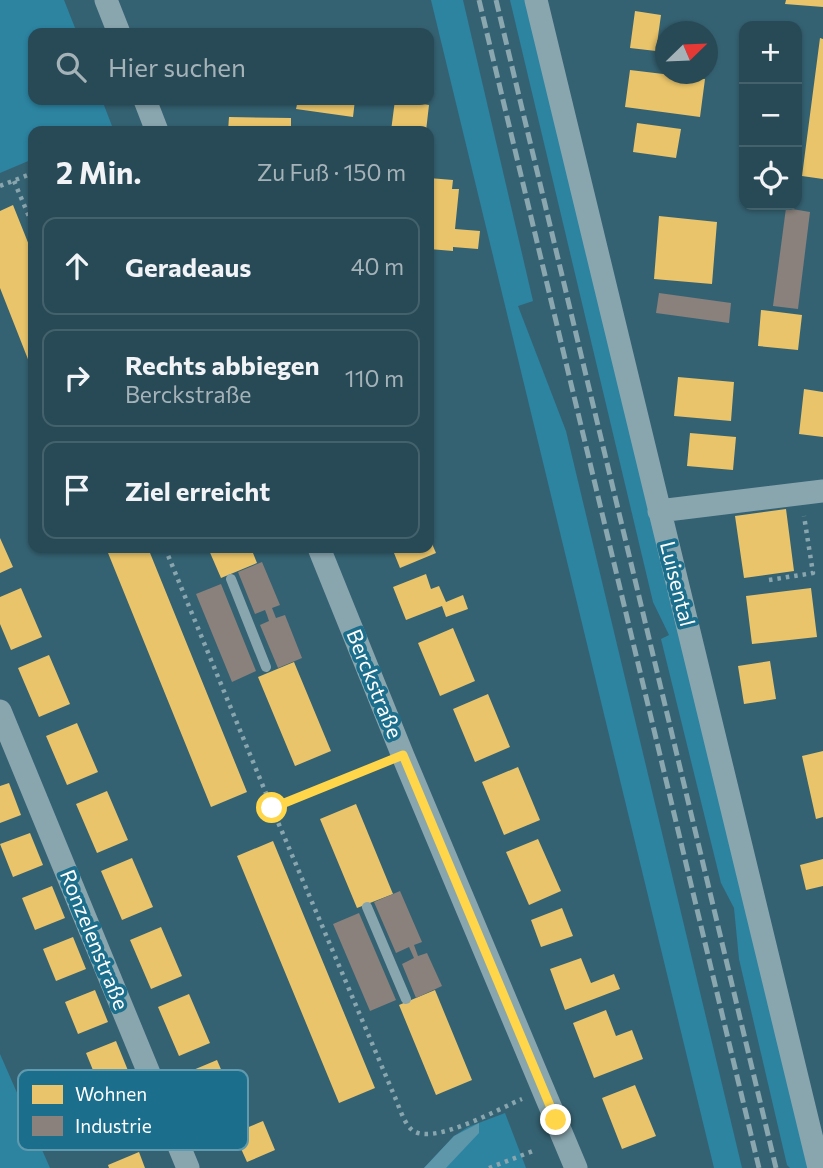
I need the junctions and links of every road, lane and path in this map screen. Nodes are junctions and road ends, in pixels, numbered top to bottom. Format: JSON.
{"nodes":[{"id":1,"x":106,"y":0,"type":"edge"},
{"id":2,"x":536,"y":0,"type":"edge"},
{"id":3,"x":117,"y":28,"type":"edge"},
{"id":4,"x":147,"y":105,"type":"edge"},
{"id":5,"x":155,"y":126,"type":"edge"},
{"id":6,"x":28,"y":175,"type":"edge"},
{"id":7,"x":15,"y":181,"type":"junction"},
{"id":8,"x":0,"y":186,"type":"edge"},
{"id":9,"x":28,"y":214,"type":"edge"},
{"id":10,"x":823,"y":491,"type":"edge"},
{"id":11,"x":800,"y":494,"type":"junction"},
{"id":12,"x":659,"y":511,"type":"junction"},
{"id":13,"x":167,"y":553,"type":"edge"},
{"id":14,"x":321,"y":553,"type":"edge"},
{"id":15,"x":231,"y":579,"type":"dead end"},
{"id":16,"x":769,"y":580,"type":"dead end"},
{"id":17,"x":266,"y":667,"type":"dead end"},
{"id":18,"x":0,"y":711,"type":"edge"},
{"id":19,"x":403,"y":755,"type":"junction"},
{"id":20,"x":272,"y":808,"type":"junction"},
{"id":21,"x":367,"y":907,"type":"dead end"},
{"id":22,"x":406,"y":999,"type":"dead end"},
{"id":23,"x":148,"y":1070,"type":"edge"},
{"id":24,"x":544,"y":1091,"type":"junction"},
{"id":25,"x":181,"y":1150,"type":"edge"},
{"id":26,"x":533,"y":1151,"type":"dead end"},
{"id":27,"x":188,"y":1168,"type":"edge"},
{"id":28,"x":489,"y":1168,"type":"edge"},
{"id":29,"x":576,"y":1168,"type":"edge"},
{"id":30,"x":819,"y":1168,"type":"edge"}],
"edges":[{"from":1,"to":3,"type":"street"},
{"from":2,"to":12,"type":"street","name":"Luisental"},
{"from":4,"to":5,"type":"street"},
{"from":6,"to":7,"type":"path"},
{"from":7,"to":8,"type":"path"},
{"from":7,"to":9,"type":"path"},
{"from":10,"to":11,"type":"street"},
{"from":11,"to":12,"type":"street"},
{"from":11,"to":16,"type":"path"},
{"from":12,"to":30,"type":"street","name":"Luisental"},
{"from":13,"to":20,"type":"path"},
{"from":14,"to":19,"type":"street","name":"Berckstraße"},
{"from":15,"to":17,"type":"lane"},
{"from":18,"to":23,"type":"street","name":"Ronzelenstraße"},
{"from":19,"to":20,"type":"path"},
{"from":19,"to":24,"type":"street","name":"Berckstraße"},
{"from":20,"to":24,"type":"path"},
{"from":21,"to":22,"type":"lane"},
{"from":24,"to":29,"type":"street","name":"Berckstraße"},
{"from":25,"to":27,"type":"street","name":"Ronzelenstraße"},
{"from":26,"to":28,"type":"path"}]}
